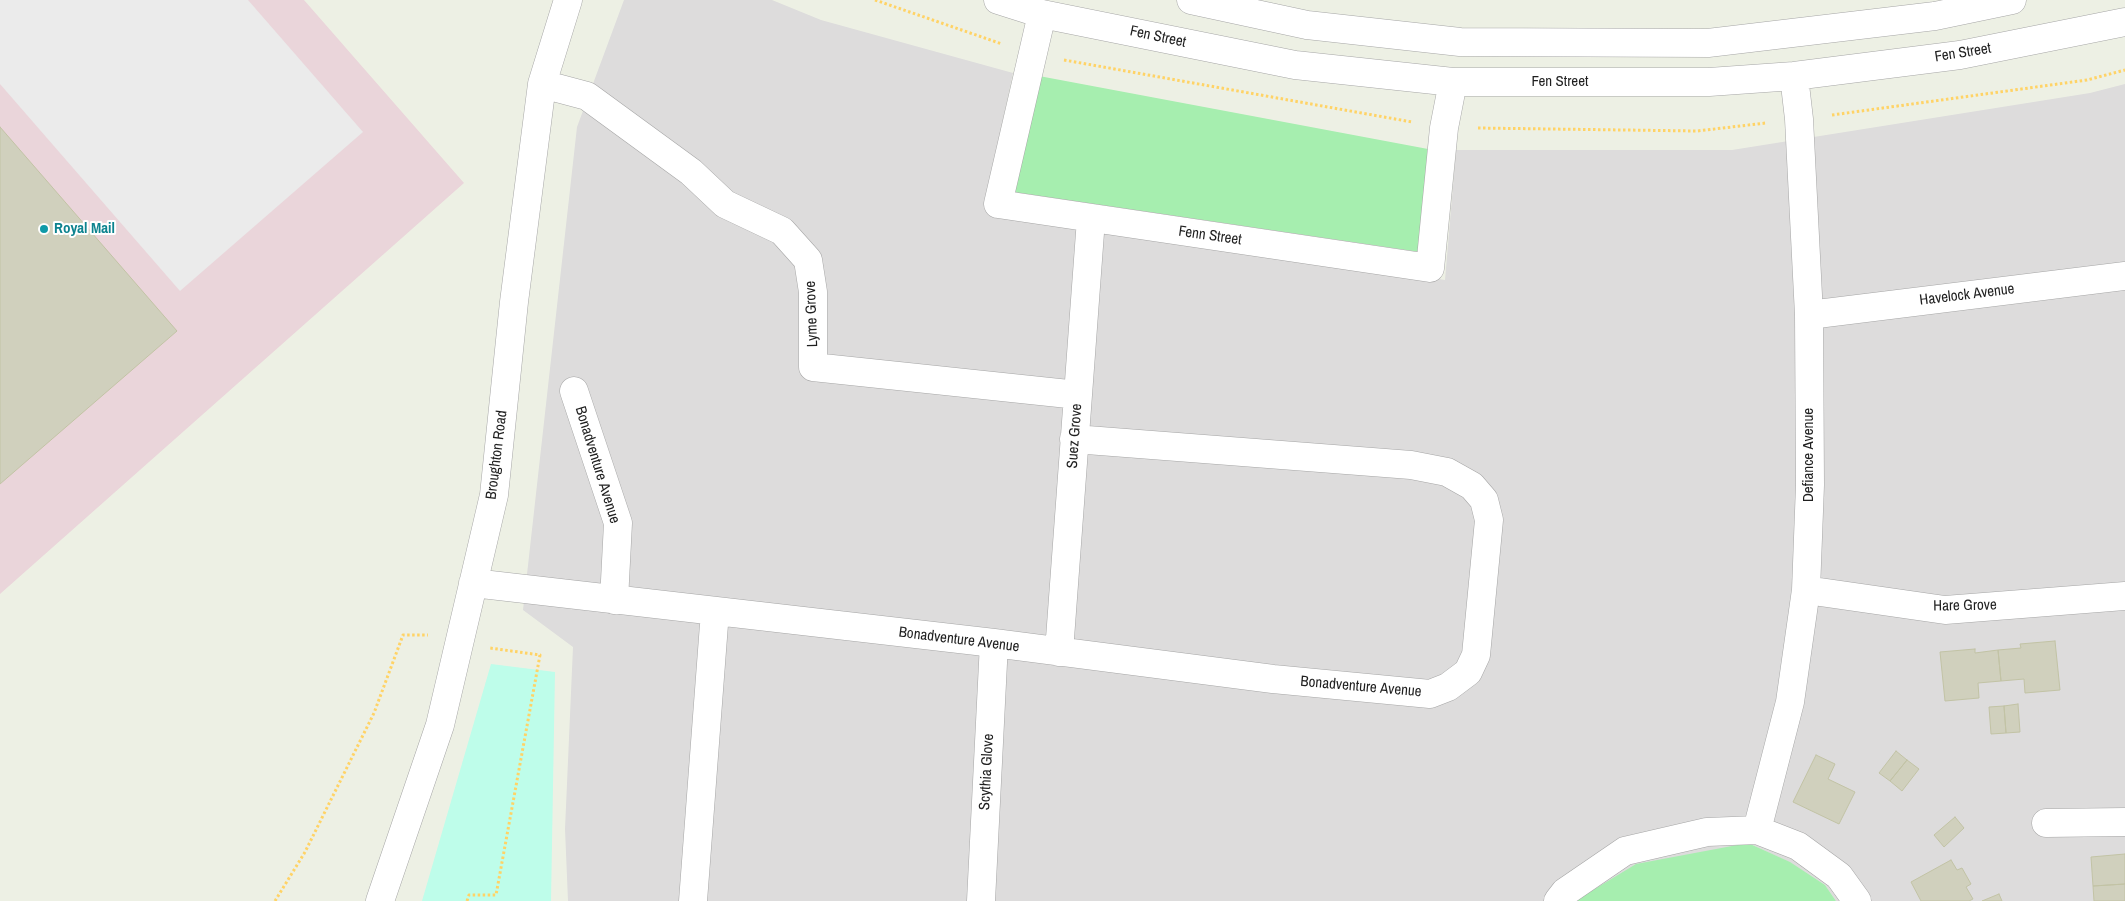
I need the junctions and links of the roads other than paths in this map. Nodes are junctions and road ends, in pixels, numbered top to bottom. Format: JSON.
{"nodes":[{"id":1,"x":568,"y":0,"type":"edge"},
{"id":2,"x":998,"y":0,"type":"edge"},
{"id":3,"x":2012,"y":0,"type":"edge"},
{"id":4,"x":1204,"y":1,"type":"edge"},
{"id":5,"x":1042,"y":14,"type":"junction"},
{"id":6,"x":2125,"y":22,"type":"edge"},
{"id":7,"x":1794,"y":76,"type":"junction"},
{"id":8,"x":1454,"y":82,"type":"junction"},
{"id":9,"x":542,"y":84,"type":"junction"},
{"id":10,"x":1091,"y":219,"type":"junction"},
{"id":11,"x":2125,"y":276,"type":"edge"},
{"id":12,"x":1809,"y":315,"type":"junction"},
{"id":13,"x":574,"y":391,"type":"dead end"},
{"id":14,"x":1078,"y":395,"type":"junction"},
{"id":15,"x":1074,"y":439,"type":"junction"},
{"id":16,"x":473,"y":583,"type":"junction"},
{"id":17,"x":1806,"y":590,"type":"junction"},
{"id":18,"x":2125,"y":596,"type":"edge"},
{"id":19,"x":614,"y":600,"type":"junction"},
{"id":20,"x":715,"y":611,"type":"junction"},
{"id":21,"x":994,"y":643,"type":"junction"},
{"id":22,"x":1058,"y":652,"type":"junction"},
{"id":23,"x":2125,"y":822,"type":"edge"},
{"id":24,"x":2046,"y":823,"type":"dead end"},
{"id":25,"x":1757,"y":830,"type":"junction"},
{"id":26,"x":380,"y":901,"type":"edge"},
{"id":27,"x":693,"y":901,"type":"edge"},
{"id":28,"x":980,"y":901,"type":"edge"},
{"id":29,"x":1558,"y":901,"type":"edge"},
{"id":30,"x":1857,"y":901,"type":"edge"}],
"edges":[{"from":1,"to":9,"type":"street","name":"Broughton Road"},
{"from":2,"to":5,"type":"street","name":"Fen Street"},
{"from":3,"to":4,"type":"street"},
{"from":5,"to":8,"type":"street","name":"Fen Street"},
{"from":5,"to":10,"type":"street","name":"Fenn Street"},
{"from":6,"to":7,"type":"street","name":"Fen Street"},
{"from":7,"to":8,"type":"street","name":"Fen Street"},
{"from":7,"to":12,"type":"street","name":"Defiance Avenue"},
{"from":8,"to":10,"type":"street","name":"Fenn Street"},
{"from":9,"to":14,"type":"street","name":"Lyme Grove"},
{"from":9,"to":16,"type":"street","name":"Broughton Road"},
{"from":10,"to":14,"type":"street","name":"Suez Grove"},
{"from":11,"to":12,"type":"street","name":"Havelock Avenue"},
{"from":12,"to":17,"type":"street","name":"Defiance Avenue"},
{"from":13,"to":19,"type":"street","name":"Bonadventure Avenue"},
{"from":14,"to":15,"type":"street","name":"Suez Grove"},
{"from":15,"to":22,"type":"street","name":"Suez Grove"},
{"from":15,"to":22,"type":"street","name":"Bonadventure Avenue"},
{"from":16,"to":19,"type":"street","name":"Bonadventure Avenue"},
{"from":16,"to":26,"type":"street","name":"Broughton Road"},
{"from":17,"to":18,"type":"street","name":"Hare Grove"},
{"from":17,"to":25,"type":"street","name":"Defiance Avenue"},
{"from":19,"to":20,"type":"street","name":"Bonadventure Avenue"},
{"from":20,"to":21,"type":"street","name":"Bonadventure Avenue"},
{"from":20,"to":27,"type":"street"},
{"from":21,"to":22,"type":"street","name":"Bonadventure Avenue"},
{"from":21,"to":28,"type":"street","name":"Scythia Glove"},
{"from":23,"to":24,"type":"street"},
{"from":25,"to":29,"type":"street"},
{"from":25,"to":30,"type":"street"}]}
